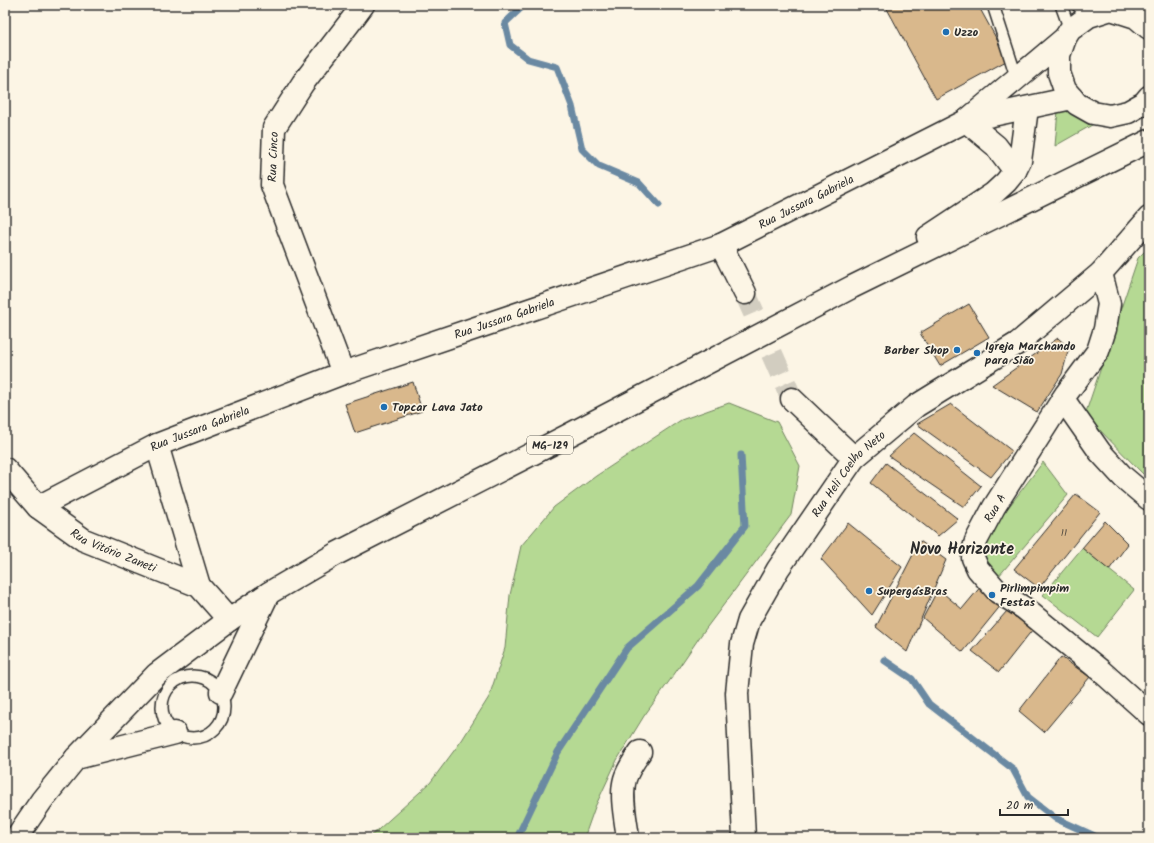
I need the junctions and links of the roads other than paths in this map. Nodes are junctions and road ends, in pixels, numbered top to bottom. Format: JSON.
{"nodes":[{"id":1,"x":993,"y":5,"type":"edge"},
{"id":2,"x":1060,"y":5,"type":"edge"},
{"id":3,"x":1115,"y":7,"type":"edge"},
{"id":4,"x":358,"y":9,"type":"edge"},
{"id":5,"x":1083,"y":10,"type":"edge"},
{"id":6,"x":1149,"y":27,"type":"edge"},
{"id":7,"x":1068,"y":34,"type":"junction"},
{"id":8,"x":1017,"y":79,"type":"junction"},
{"id":9,"x":1149,"y":97,"type":"edge"},
{"id":10,"x":1072,"y":98,"type":"junction"},
{"id":11,"x":1027,"y":108,"type":"junction"},
{"id":12,"x":966,"y":121,"type":"junction"},
{"id":13,"x":1149,"y":141,"type":"edge"},
{"id":14,"x":1015,"y":171,"type":"junction"},
{"id":15,"x":1149,"y":218,"type":"edge"},
{"id":16,"x":721,"y":245,"type":"junction"},
{"id":17,"x":1101,"y":273,"type":"junction"},
{"id":18,"x":852,"y":287,"type":"junction"},
{"id":19,"x":744,"y":293,"type":"tunnel mouth"},
{"id":20,"x":342,"y":373,"type":"junction"},
{"id":21,"x":792,"y":399,"type":"tunnel mouth"},
{"id":22,"x":1063,"y":399,"type":"junction"},
{"id":23,"x":157,"y":445,"type":"junction"},
{"id":24,"x":854,"y":458,"type":"junction"},
{"id":25,"x":5,"y":469,"type":"edge"},
{"id":26,"x":1149,"y":499,"type":"edge"},
{"id":27,"x":38,"y":506,"type":"junction"},
{"id":28,"x":199,"y":586,"type":"junction"},
{"id":29,"x":269,"y":594,"type":"junction"},
{"id":30,"x":230,"y":620,"type":"junction"},
{"id":31,"x":163,"y":680,"type":"junction"},
{"id":32,"x":221,"y":692,"type":"junction"},
{"id":33,"x":1149,"y":714,"type":"edge"},
{"id":34,"x":175,"y":733,"type":"junction"},
{"id":35,"x":640,"y":752,"type":"dead end"},
{"id":36,"x":76,"y":758,"type":"junction"},
{"id":37,"x":16,"y":838,"type":"edge"},
{"id":38,"x":628,"y":838,"type":"edge"},
{"id":39,"x":744,"y":838,"type":"edge"}],
"edges":[{"from":1,"to":8,"type":"lane"},
{"from":2,"to":7,"type":"lane"},
{"from":3,"to":5,"type":"street"},
{"from":3,"to":6,"type":"street"},
{"from":4,"to":20,"type":"street","name":"Rua Cinco"},
{"from":5,"to":7,"type":"street","name":"Rua Jussara Gabriela"},
{"from":7,"to":8,"type":"street","name":"Rua Jussara Gabriela"},
{"from":7,"to":10,"type":"street"},
{"from":8,"to":12,"type":"street","name":"Rua Jussara Gabriela"},
{"from":9,"to":10,"type":"street"},
{"from":10,"to":11,"type":"street","name":"Rua Jussara Gabriela"},
{"from":11,"to":12,"type":"street","name":"Rua Jussara Gabriela"},
{"from":11,"to":14,"type":"street"},
{"from":12,"to":14,"type":"street"},
{"from":12,"to":16,"type":"street","name":"Rua Jussara Gabriela"},
{"from":13,"to":18,"type":"street","number":"MG-129"},
{"from":14,"to":18,"type":"street"},
{"from":15,"to":17,"type":"street","name":"Rua Heli Coelho Neto"},
{"from":16,"to":19,"type":"street"},
{"from":16,"to":20,"type":"street","name":"Rua Jussara Gabriela"},
{"from":17,"to":22,"type":"street","name":"Rua A"},
{"from":17,"to":24,"type":"street","name":"Rua Heli Coelho Neto"},
{"from":18,"to":29,"type":"street","number":"MG-129"},
{"from":20,"to":23,"type":"street","name":"Rua Jussara Gabriela"},
{"from":21,"to":24,"type":"street"},
{"from":22,"to":26,"type":"street"},
{"from":22,"to":33,"type":"street","name":"Rua A"},
{"from":23,"to":27,"type":"street","name":"Rua Jussara Gabriela"},
{"from":23,"to":28,"type":"street"},
{"from":24,"to":39,"type":"street","name":"Rua Heli Coelho Neto"},
{"from":25,"to":27,"type":"street","name":"Rua Vitório Zaneti"},
{"from":27,"to":28,"type":"street","name":"Rua Vitório Zaneti"},
{"from":28,"to":30,"type":"street","name":"Rua Vitório Zaneti"},
{"from":29,"to":30,"type":"street","number":"MG-129"},
{"from":29,"to":32,"type":"street"},
{"from":30,"to":31,"type":"street","number":"MG-129"},
{"from":31,"to":32,"type":"lane"},
{"from":31,"to":34,"type":"lane"},
{"from":31,"to":36,"type":"street","number":"MG-129"},
{"from":32,"to":34,"type":"lane"},
{"from":34,"to":36,"type":"street"},
{"from":35,"to":38,"type":"street"},
{"from":36,"to":37,"type":"street","number":"MG-129"}]}
